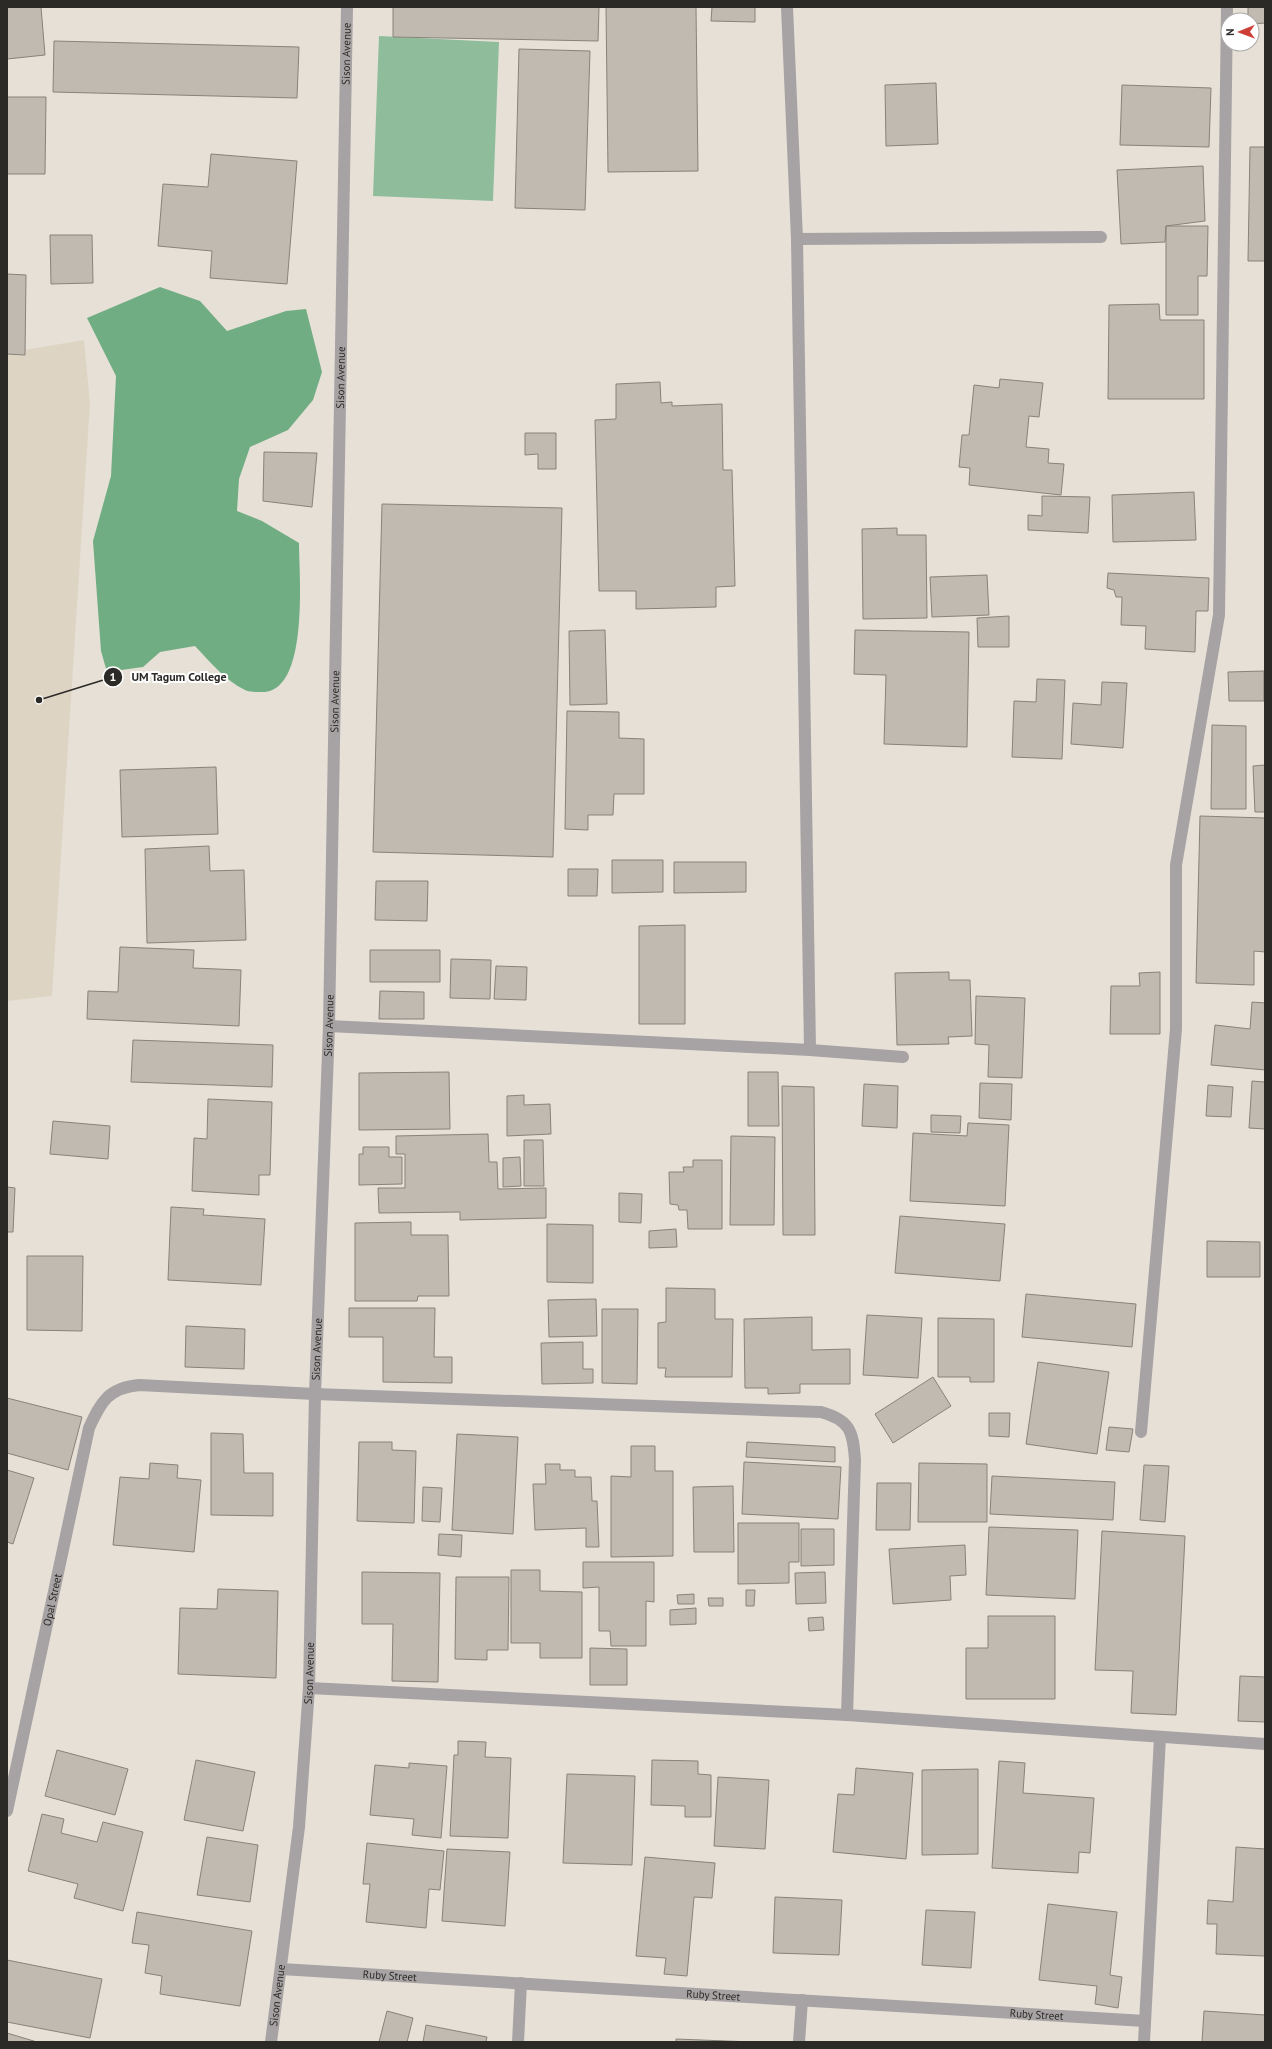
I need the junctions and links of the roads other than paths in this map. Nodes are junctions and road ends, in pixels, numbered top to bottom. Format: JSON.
{"nodes":[{"id":1,"x":346,"y":7,"type":"edge"},
{"id":2,"x":787,"y":7,"type":"edge"},
{"id":3,"x":1227,"y":7,"type":"edge"},
{"id":4,"x":1101,"y":237,"type":"dead end"},
{"id":5,"x":797,"y":239,"type":"junction"},
{"id":6,"x":329,"y":1026,"type":"junction"},
{"id":7,"x":810,"y":1050,"type":"junction"},
{"id":8,"x":903,"y":1056,"type":"dead end"},
{"id":9,"x":315,"y":1394,"type":"junction"},
{"id":10,"x":1141,"y":1432,"type":"dead end"},
{"id":11,"x":309,"y":1688,"type":"junction"},
{"id":12,"x":847,"y":1715,"type":"junction"},
{"id":13,"x":1160,"y":1737,"type":"junction"},
{"id":14,"x":1265,"y":1744,"type":"edge"},
{"id":15,"x":7,"y":1811,"type":"edge"},
{"id":16,"x":281,"y":1968,"type":"junction"},
{"id":17,"x":521,"y":1983,"type":"junction"},
{"id":18,"x":802,"y":2000,"type":"junction"},
{"id":19,"x":1145,"y":2021,"type":"junction"},
{"id":20,"x":270,"y":2042,"type":"edge"},
{"id":21,"x":518,"y":2042,"type":"edge"},
{"id":22,"x":799,"y":2042,"type":"edge"},
{"id":23,"x":1144,"y":2042,"type":"edge"}],
"edges":[{"from":1,"to":6,"type":"street","name":"Sison Avenue"},
{"from":2,"to":5,"type":"street"},
{"from":3,"to":10,"type":"street"},
{"from":4,"to":5,"type":"street"},
{"from":5,"to":7,"type":"street"},
{"from":6,"to":7,"type":"street"},
{"from":6,"to":9,"type":"street","name":"Sison Avenue"},
{"from":7,"to":8,"type":"street"},
{"from":9,"to":11,"type":"street","name":"Sison Avenue"},
{"from":9,"to":12,"type":"street"},
{"from":9,"to":15,"type":"street","name":"Opal Street"},
{"from":11,"to":12,"type":"street"},
{"from":11,"to":16,"type":"street","name":"Sison Avenue"},
{"from":12,"to":13,"type":"street"},
{"from":13,"to":14,"type":"street"},
{"from":13,"to":19,"type":"street"},
{"from":16,"to":17,"type":"street","name":"Ruby Street"},
{"from":16,"to":20,"type":"street","name":"Sison Avenue"},
{"from":17,"to":18,"type":"street","name":"Ruby Street"},
{"from":17,"to":21,"type":"street"},
{"from":18,"to":19,"type":"street","name":"Ruby Street"},
{"from":18,"to":22,"type":"street"},
{"from":19,"to":23,"type":"street"}]}
